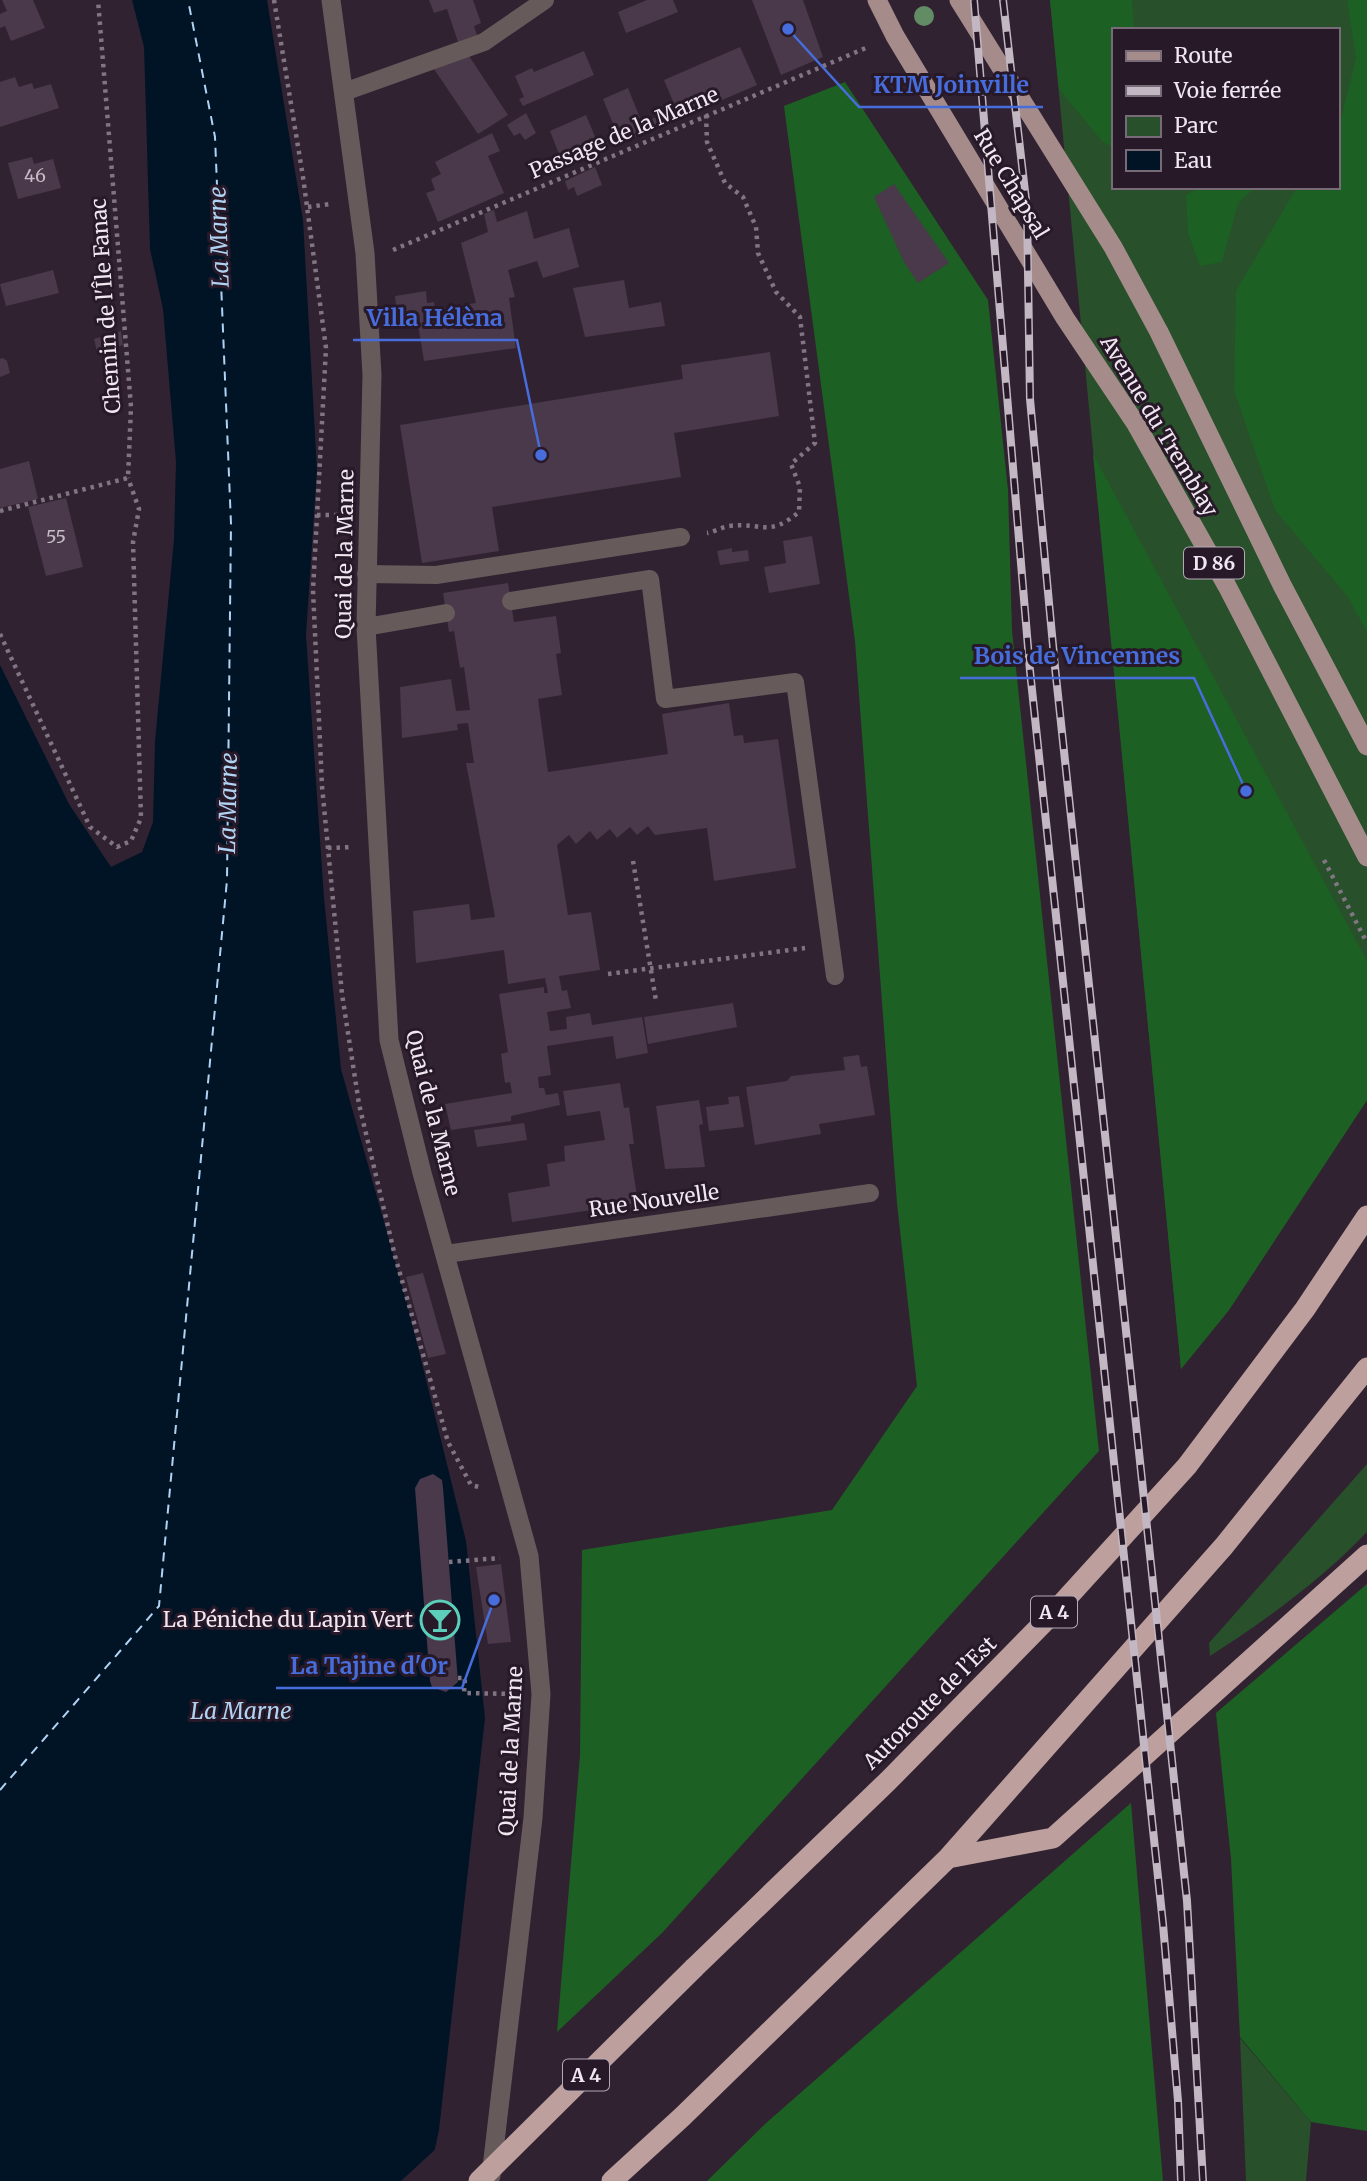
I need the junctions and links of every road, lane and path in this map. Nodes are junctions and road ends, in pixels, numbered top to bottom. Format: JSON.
{"nodes":[{"id":1,"x":98,"y":0,"type":"edge"},
{"id":2,"x":331,"y":0,"type":"edge"},
{"id":3,"x":545,"y":0,"type":"edge"},
{"id":4,"x":877,"y":0,"type":"edge"},
{"id":5,"x":959,"y":0,"type":"edge"},
{"id":6,"x":895,"y":36,"type":"junction"},
{"id":7,"x":344,"y":92,"type":"junction"},
{"id":8,"x":706,"y":115,"type":"junction"},
{"id":9,"x":334,"y":204,"type":"dead end"},
{"id":10,"x":307,"y":207,"type":"dead end"},
{"id":11,"x":365,"y":253,"type":"junction"},
{"id":12,"x":1065,"y":318,"type":"joint"},
{"id":13,"x":128,"y":478,"type":"junction"},
{"id":14,"x":0,"y":511,"type":"edge"},
{"id":15,"x":317,"y":515,"type":"dead end"},
{"id":16,"x":344,"y":515,"type":"dead end"},
{"id":17,"x":681,"y":537,"type":"joint"},
{"id":18,"x":366,"y":573,"type":"junction"},
{"id":19,"x":511,"y":601,"type":"dead end"},
{"id":20,"x":446,"y":613,"type":"dead end"},
{"id":21,"x":366,"y":627,"type":"junction"},
{"id":22,"x":0,"y":634,"type":"edge"},
{"id":23,"x":1367,"y":746,"type":"edge"},
{"id":24,"x":356,"y":847,"type":"dead end"},
{"id":25,"x":328,"y":848,"type":"dead end"},
{"id":26,"x":1367,"y":857,"type":"edge"},
{"id":27,"x":1324,"y":860,"type":"dead end"},
{"id":28,"x":634,"y":861,"type":"dead end"},
{"id":29,"x":1367,"y":943,"type":"edge"},
{"id":30,"x":831,"y":945,"type":"junction"},
{"id":31,"x":650,"y":969,"type":"junction"},
{"id":32,"x":607,"y":974,"type":"dead end"},
{"id":33,"x":835,"y":975,"type":"dead end"},
{"id":34,"x":656,"y":1001,"type":"dead end"},
{"id":35,"x":870,"y":1193,"type":"dead end"},
{"id":36,"x":1367,"y":1216,"type":"edge"},
{"id":37,"x":446,"y":1254,"type":"junction"},
{"id":38,"x":1367,"y":1368,"type":"edge"},
{"id":39,"x":1367,"y":1555,"type":"edge"},
{"id":40,"x":529,"y":1556,"type":"junction"},
{"id":41,"x":449,"y":1562,"type":"dead end"},
{"id":42,"x":458,"y":1678,"type":"dead end"},
{"id":43,"x":541,"y":1694,"type":"junction"},
{"id":44,"x":948,"y":1858,"type":"junction"},
{"id":45,"x":479,"y":2181,"type":"edge"},
{"id":46,"x":491,"y":2181,"type":"edge"},
{"id":47,"x":612,"y":2181,"type":"edge"}],
"edges":[{"from":1,"to":13,"type":"path","name":"Chemin de l'Île Fanac"},
{"from":2,"to":7,"type":"street","name":"Quai de la Marne"},
{"from":3,"to":7,"type":"lane"},
{"from":4,"to":6,"type":"main road","name":"Rue Chapsal","number":"D 86"},
{"from":5,"to":23,"type":"main road","name":"Avenue du Tremblay","number":"D 86"},
{"from":6,"to":8,"type":"path","name":"Passage de la Marne"},
{"from":6,"to":12,"type":"main road","name":"Rue Chapsal","number":"D 86"},
{"from":7,"to":11,"type":"street","name":"Quai de la Marne"},
{"from":8,"to":11,"type":"path","name":"Passage de la Marne"},
{"from":8,"to":17,"type":"path"},
{"from":9,"to":10,"type":"path"},
{"from":11,"to":18,"type":"street","name":"Quai de la Marne"},
{"from":12,"to":26,"type":"main road","name":"Avenue du Tremblay","number":"D 86"},
{"from":13,"to":14,"type":"path"},
{"from":13,"to":22,"type":"path"},
{"from":15,"to":16,"type":"path"},
{"from":17,"to":18,"type":"lane"},
{"from":18,"to":21,"type":"street","name":"Quai de la Marne"},
{"from":19,"to":30,"type":"lane"},
{"from":20,"to":21,"type":"lane"},
{"from":21,"to":37,"type":"street","name":"Quai de la Marne"},
{"from":24,"to":25,"type":"path"},
{"from":27,"to":29,"type":"path"},
{"from":28,"to":31,"type":"path"},
{"from":30,"to":31,"type":"path"},
{"from":30,"to":33,"type":"lane"},
{"from":31,"to":32,"type":"path"},
{"from":31,"to":34,"type":"path"},
{"from":35,"to":37,"type":"lane","name":"Rue Nouvelle"},
{"from":36,"to":45,"type":"highway","name":"Autoroute de l’Est","number":"A 4","bridge":true},
{"from":37,"to":40,"type":"street","name":"Quai de la Marne"},
{"from":38,"to":44,"type":"highway"},
{"from":39,"to":44,"type":"highway"},
{"from":40,"to":41,"type":"path"},
{"from":40,"to":43,"type":"street","name":"Quai de la Marne"},
{"from":42,"to":43,"type":"path"},
{"from":43,"to":46,"type":"street","name":"Quai de la Marne"},
{"from":44,"to":47,"type":"highway"}]}
